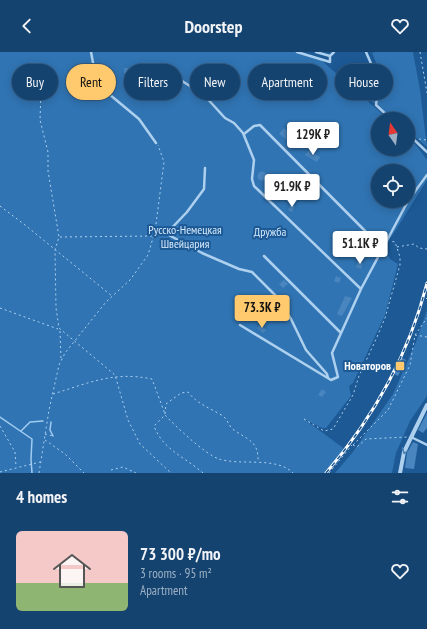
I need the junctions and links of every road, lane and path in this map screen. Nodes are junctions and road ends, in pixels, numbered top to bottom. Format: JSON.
{"nodes":[{"id":1,"x":91,"y":52,"type":"edge"},
{"id":2,"x":297,"y":52,"type":"edge"},
{"id":3,"x":316,"y":52,"type":"edge"},
{"id":4,"x":334,"y":52,"type":"edge"},
{"id":5,"x":366,"y":52,"type":"edge"},
{"id":6,"x":420,"y":52,"type":"edge"},
{"id":7,"x":330,"y":56,"type":"junction"},
{"id":8,"x":182,"y":80,"type":"edge"},
{"id":9,"x":427,"y":93,"type":"edge"},
{"id":10,"x":41,"y":100,"type":"edge"},
{"id":11,"x":384,"y":112,"type":"edge"},
{"id":12,"x":244,"y":134,"type":"junction"},
{"id":13,"x":415,"y":138,"type":"edge"},
{"id":14,"x":415,"y":140,"type":"edge"},
{"id":15,"x":427,"y":140,"type":"edge"},
{"id":16,"x":156,"y":143,"type":"joint"},
{"id":17,"x":427,"y":152,"type":"edge"},
{"id":18,"x":206,"y":168,"type":"dead end"},
{"id":19,"x":427,"y":175,"type":"edge"},
{"id":20,"x":415,"y":191,"type":"edge"},
{"id":21,"x":0,"y":206,"type":"edge"},
{"id":22,"x":404,"y":208,"type":"edge"},
{"id":23,"x":156,"y":228,"type":"junction"},
{"id":24,"x":166,"y":234,"type":"junction"},
{"id":25,"x":154,"y":236,"type":"junction"},
{"id":26,"x":59,"y":237,"type":"junction"},
{"id":27,"x":386,"y":240,"type":"junction"},
{"id":28,"x":397,"y":247,"type":"junction"},
{"id":29,"x":382,"y":248,"type":"junction"},
{"id":30,"x":427,"y":249,"type":"edge"},
{"id":31,"x":55,"y":250,"type":"junction"},
{"id":32,"x":264,"y":256,"type":"dead end"},
{"id":33,"x":361,"y":289,"type":"junction"},
{"id":34,"x":112,"y":297,"type":"junction"},
{"id":35,"x":0,"y":308,"type":"edge"},
{"id":36,"x":427,"y":318,"type":"edge"},
{"id":37,"x":240,"y":325,"type":"dead end"},
{"id":38,"x":60,"y":329,"type":"junction"},
{"id":39,"x":341,"y":333,"type":"junction"},
{"id":40,"x":414,"y":335,"type":"junction"},
{"id":41,"x":427,"y":336,"type":"edge"},
{"id":42,"x":74,"y":341,"type":"junction"},
{"id":43,"x":61,"y":360,"type":"junction"},
{"id":44,"x":115,"y":375,"type":"junction"},
{"id":45,"x":328,"y":379,"type":"junction"},
{"id":46,"x":52,"y":394,"type":"junction"},
{"id":47,"x":427,"y":405,"type":"edge"},
{"id":48,"x":165,"y":414,"type":"junction"},
{"id":49,"x":304,"y":418,"type":"dead end"},
{"id":50,"x":0,"y":426,"type":"edge"},
{"id":51,"x":45,"y":434,"type":"junction"},
{"id":52,"x":53,"y":436,"type":"dead end"},
{"id":53,"x":411,"y":437,"type":"junction"},
{"id":54,"x":44,"y":440,"type":"junction"},
{"id":55,"x":353,"y":444,"type":"junction"},
{"id":56,"x":427,"y":445,"type":"edge"},
{"id":57,"x":40,"y":462,"type":"junction"},
{"id":58,"x":258,"y":462,"type":"junction"},
{"id":59,"x":16,"y":466,"type":"junction"},
{"id":60,"x":111,"y":470,"type":"dead end"},
{"id":61,"x":0,"y":472,"type":"edge"},
{"id":62,"x":39,"y":473,"type":"edge"},
{"id":63,"x":84,"y":473,"type":"edge"},
{"id":64,"x":136,"y":473,"type":"edge"},
{"id":65,"x":171,"y":473,"type":"edge"},
{"id":66,"x":203,"y":473,"type":"edge"},
{"id":67,"x":293,"y":473,"type":"edge"},
{"id":68,"x":326,"y":473,"type":"edge"},
{"id":69,"x":329,"y":473,"type":"edge"},
{"id":70,"x":400,"y":473,"type":"edge"}],
"edges":[{"from":1,"to":16,"type":"lane"},
{"from":2,"to":7,"type":"lane"},
{"from":3,"to":7,"type":"lane"},
{"from":4,"to":7,"type":"lane"},
{"from":5,"to":11,"type":"lane"},
{"from":6,"to":9,"type":"path"},
{"from":8,"to":12,"type":"lane"},
{"from":10,"to":26,"type":"path"},
{"from":12,"to":29,"type":"lane"},
{"from":12,"to":33,"type":"lane"},
{"from":13,"to":15,"type":"path"},
{"from":14,"to":17,"type":"lane"},
{"from":16,"to":23,"type":"path"},
{"from":18,"to":24,"type":"lane"},
{"from":19,"to":20,"type":"lane"},
{"from":21,"to":31,"type":"path"},
{"from":22,"to":27,"type":"lane"},
{"from":23,"to":24,"type":"lane"},
{"from":23,"to":25,"type":"path"},
{"from":24,"to":45,"type":"lane"},
{"from":25,"to":26,"type":"path"},
{"from":25,"to":34,"type":"path"},
{"from":26,"to":31,"type":"path"},
{"from":27,"to":28,"type":"path"},
{"from":27,"to":29,"type":"lane"},
{"from":28,"to":30,"type":"path"},
{"from":28,"to":49,"type":"path"},
{"from":29,"to":33,"type":"lane"},
{"from":31,"to":34,"type":"path"},
{"from":31,"to":38,"type":"path"},
{"from":32,"to":39,"type":"lane"},
{"from":33,"to":39,"type":"lane"},
{"from":34,"to":42,"type":"path"},
{"from":35,"to":38,"type":"path"},
{"from":36,"to":40,"type":"path"},
{"from":37,"to":45,"type":"lane"},
{"from":38,"to":42,"type":"path"},
{"from":38,"to":43,"type":"path"},
{"from":39,"to":45,"type":"lane"},
{"from":40,"to":41,"type":"path"},
{"from":40,"to":55,"type":"path"},
{"from":42,"to":43,"type":"path"},
{"from":42,"to":44,"type":"path"},
{"from":43,"to":46,"type":"path"},
{"from":44,"to":46,"type":"path"},
{"from":44,"to":48,"type":"path"},
{"from":44,"to":65,"type":"path"},
{"from":46,"to":51,"type":"path"},
{"from":47,"to":53,"type":"street"},
{"from":48,"to":58,"type":"path"},
{"from":48,"to":58,"type":"path"},
{"from":48,"to":66,"type":"path"},
{"from":50,"to":59,"type":"path"},
{"from":51,"to":52,"type":"path"},
{"from":51,"to":54,"type":"path"},
{"from":53,"to":55,"type":"path"},
{"from":53,"to":56,"type":"lane"},
{"from":53,"to":70,"type":"street","one_way":true},
{"from":54,"to":57,"type":"path"},
{"from":54,"to":63,"type":"path"},
{"from":55,"to":69,"type":"path"},
{"from":57,"to":59,"type":"path"},
{"from":57,"to":62,"type":"path"},
{"from":58,"to":67,"type":"path"},
{"from":59,"to":61,"type":"path"},
{"from":60,"to":64,"type":"path"},
{"from":68,"to":69,"type":"path"}]}
